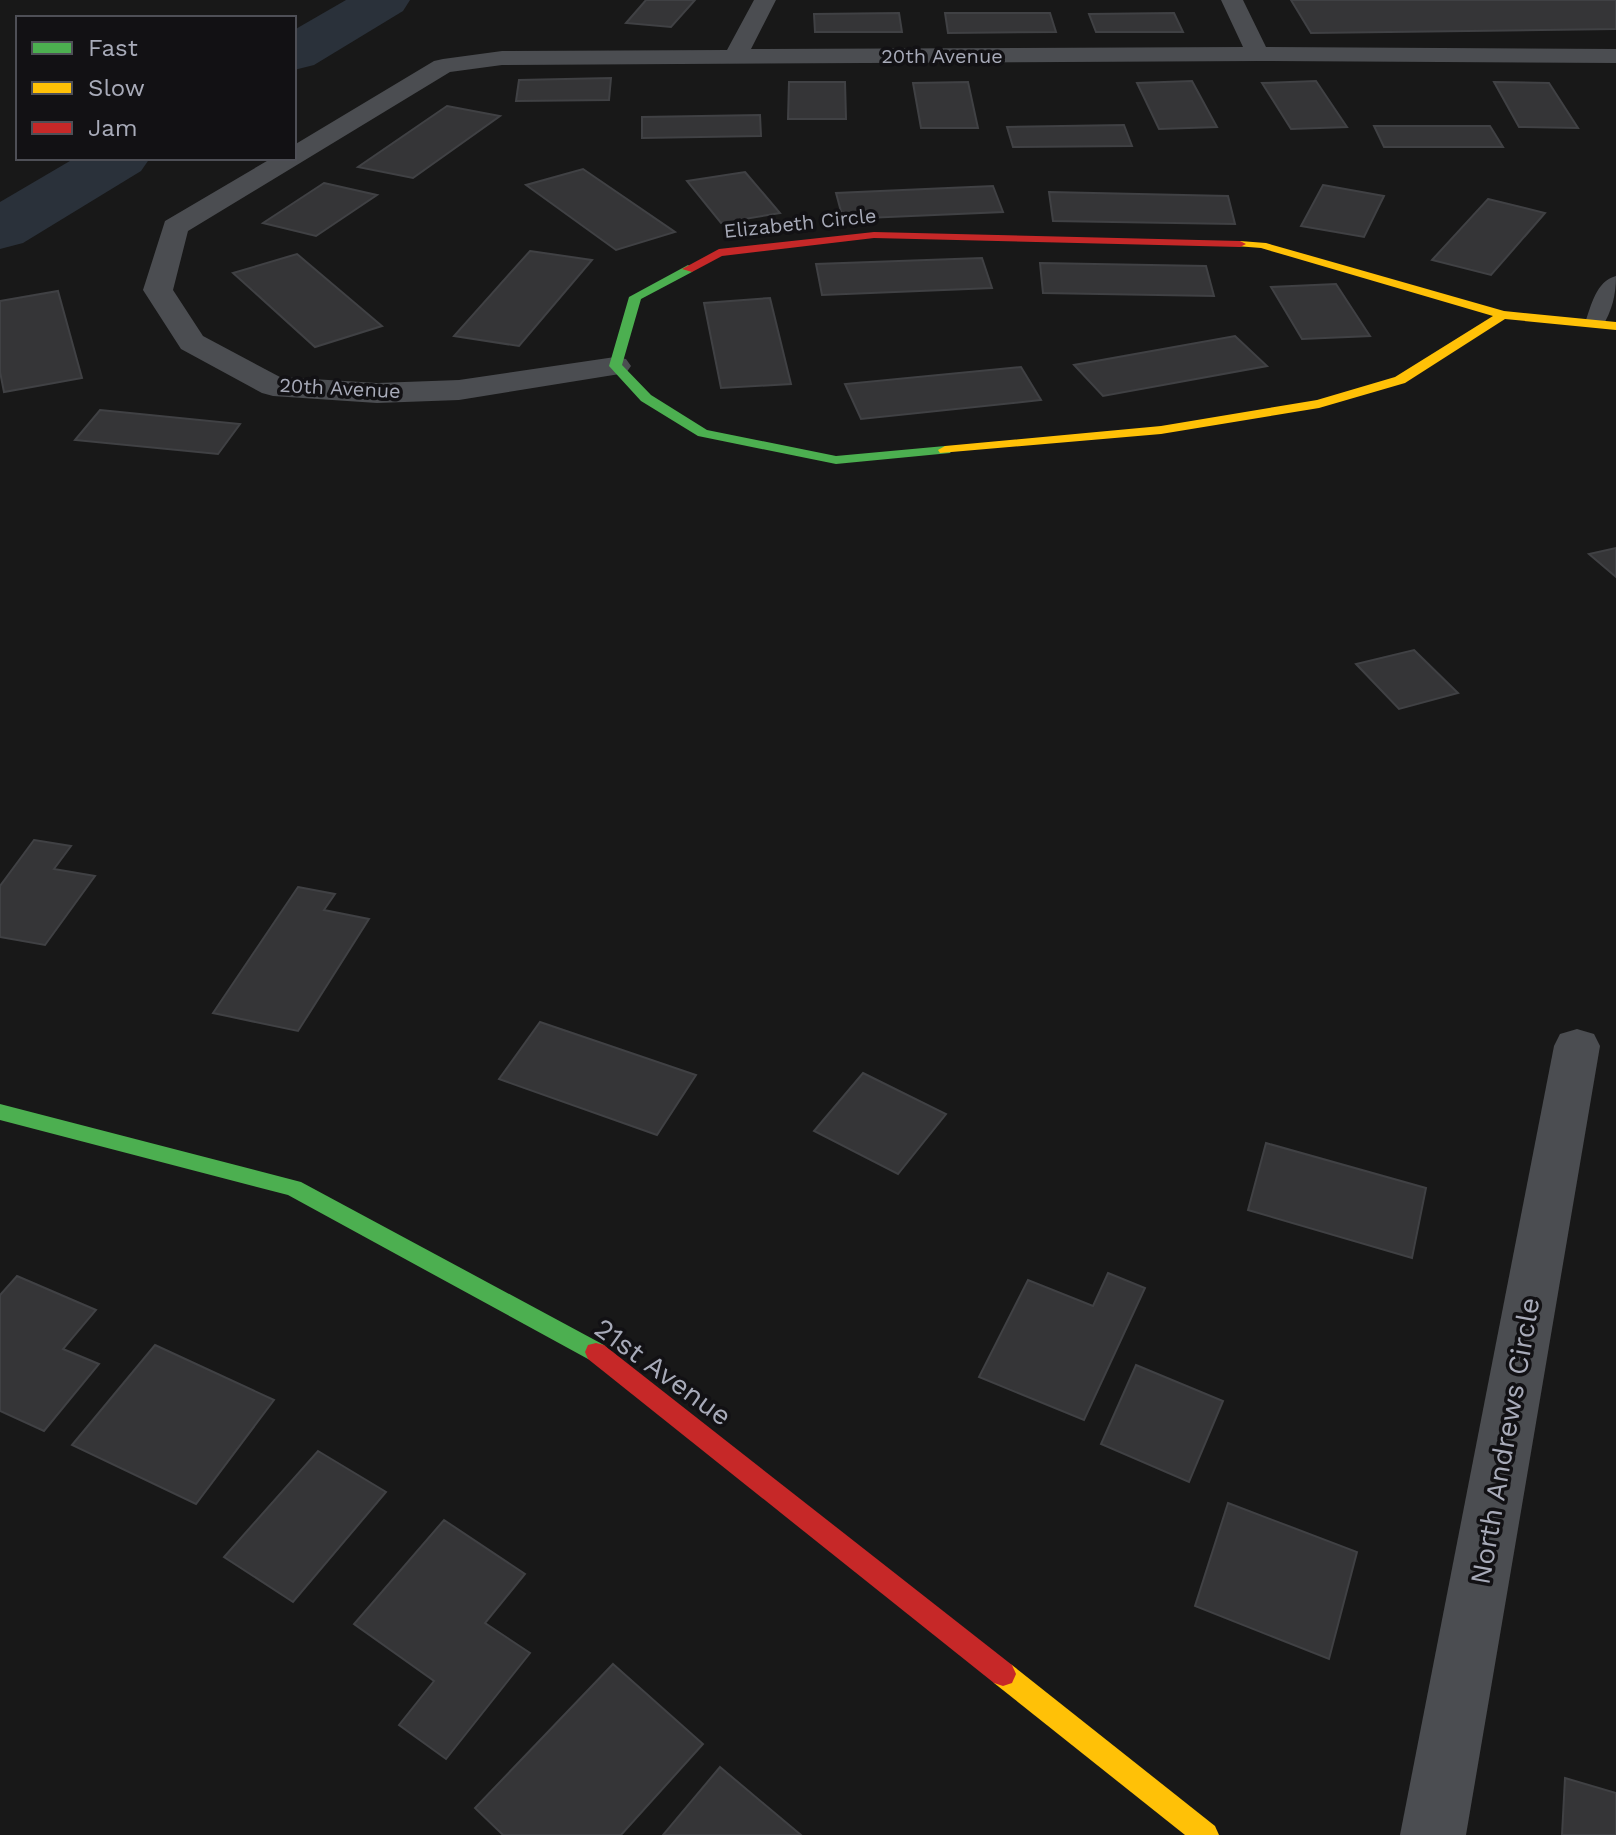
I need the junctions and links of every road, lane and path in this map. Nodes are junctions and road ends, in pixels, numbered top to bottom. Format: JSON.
{"nodes":[{"id":1,"x":765,"y":0,"type":"edge"},
{"id":2,"x":1232,"y":0,"type":"edge"},
{"id":3,"x":1258,"y":54,"type":"junction"},
{"id":4,"x":1616,"y":56,"type":"edge"},
{"id":5,"x":735,"y":58,"type":"junction"},
{"id":6,"x":296,"y":155,"type":"edge"},
{"id":7,"x":287,"y":160,"type":"edge"},
{"id":8,"x":1616,"y":282,"type":"edge"},
{"id":9,"x":1503,"y":315,"type":"junction"},
{"id":10,"x":1606,"y":324,"type":"edge"},
{"id":11,"x":615,"y":366,"type":"junction"},
{"id":12,"x":1577,"y":1046,"type":"dead end"},
{"id":13,"x":0,"y":1112,"type":"edge"},
{"id":14,"x":1206,"y":1835,"type":"edge"},
{"id":15,"x":1433,"y":1835,"type":"edge"}],
"edges":[{"from":1,"to":5,"type":"street"},
{"from":2,"to":3,"type":"street"},
{"from":3,"to":4,"type":"street","name":"20th Avenue"},
{"from":3,"to":5,"type":"street","name":"20th Avenue"},
{"from":5,"to":6,"type":"street","name":"20th Avenue"},
{"from":7,"to":11,"type":"street","name":"20th Avenue"},
{"from":8,"to":10,"type":"lane"},
{"from":9,"to":10,"type":"street","name":"Elizabeth Circle"},
{"from":9,"to":11,"type":"street"},
{"from":9,"to":11,"type":"street","name":"Elizabeth Circle"},
{"from":12,"to":15,"type":"street","name":"North Andrews Circle"},
{"from":13,"to":14,"type":"street","name":"21st Avenue"}]}
